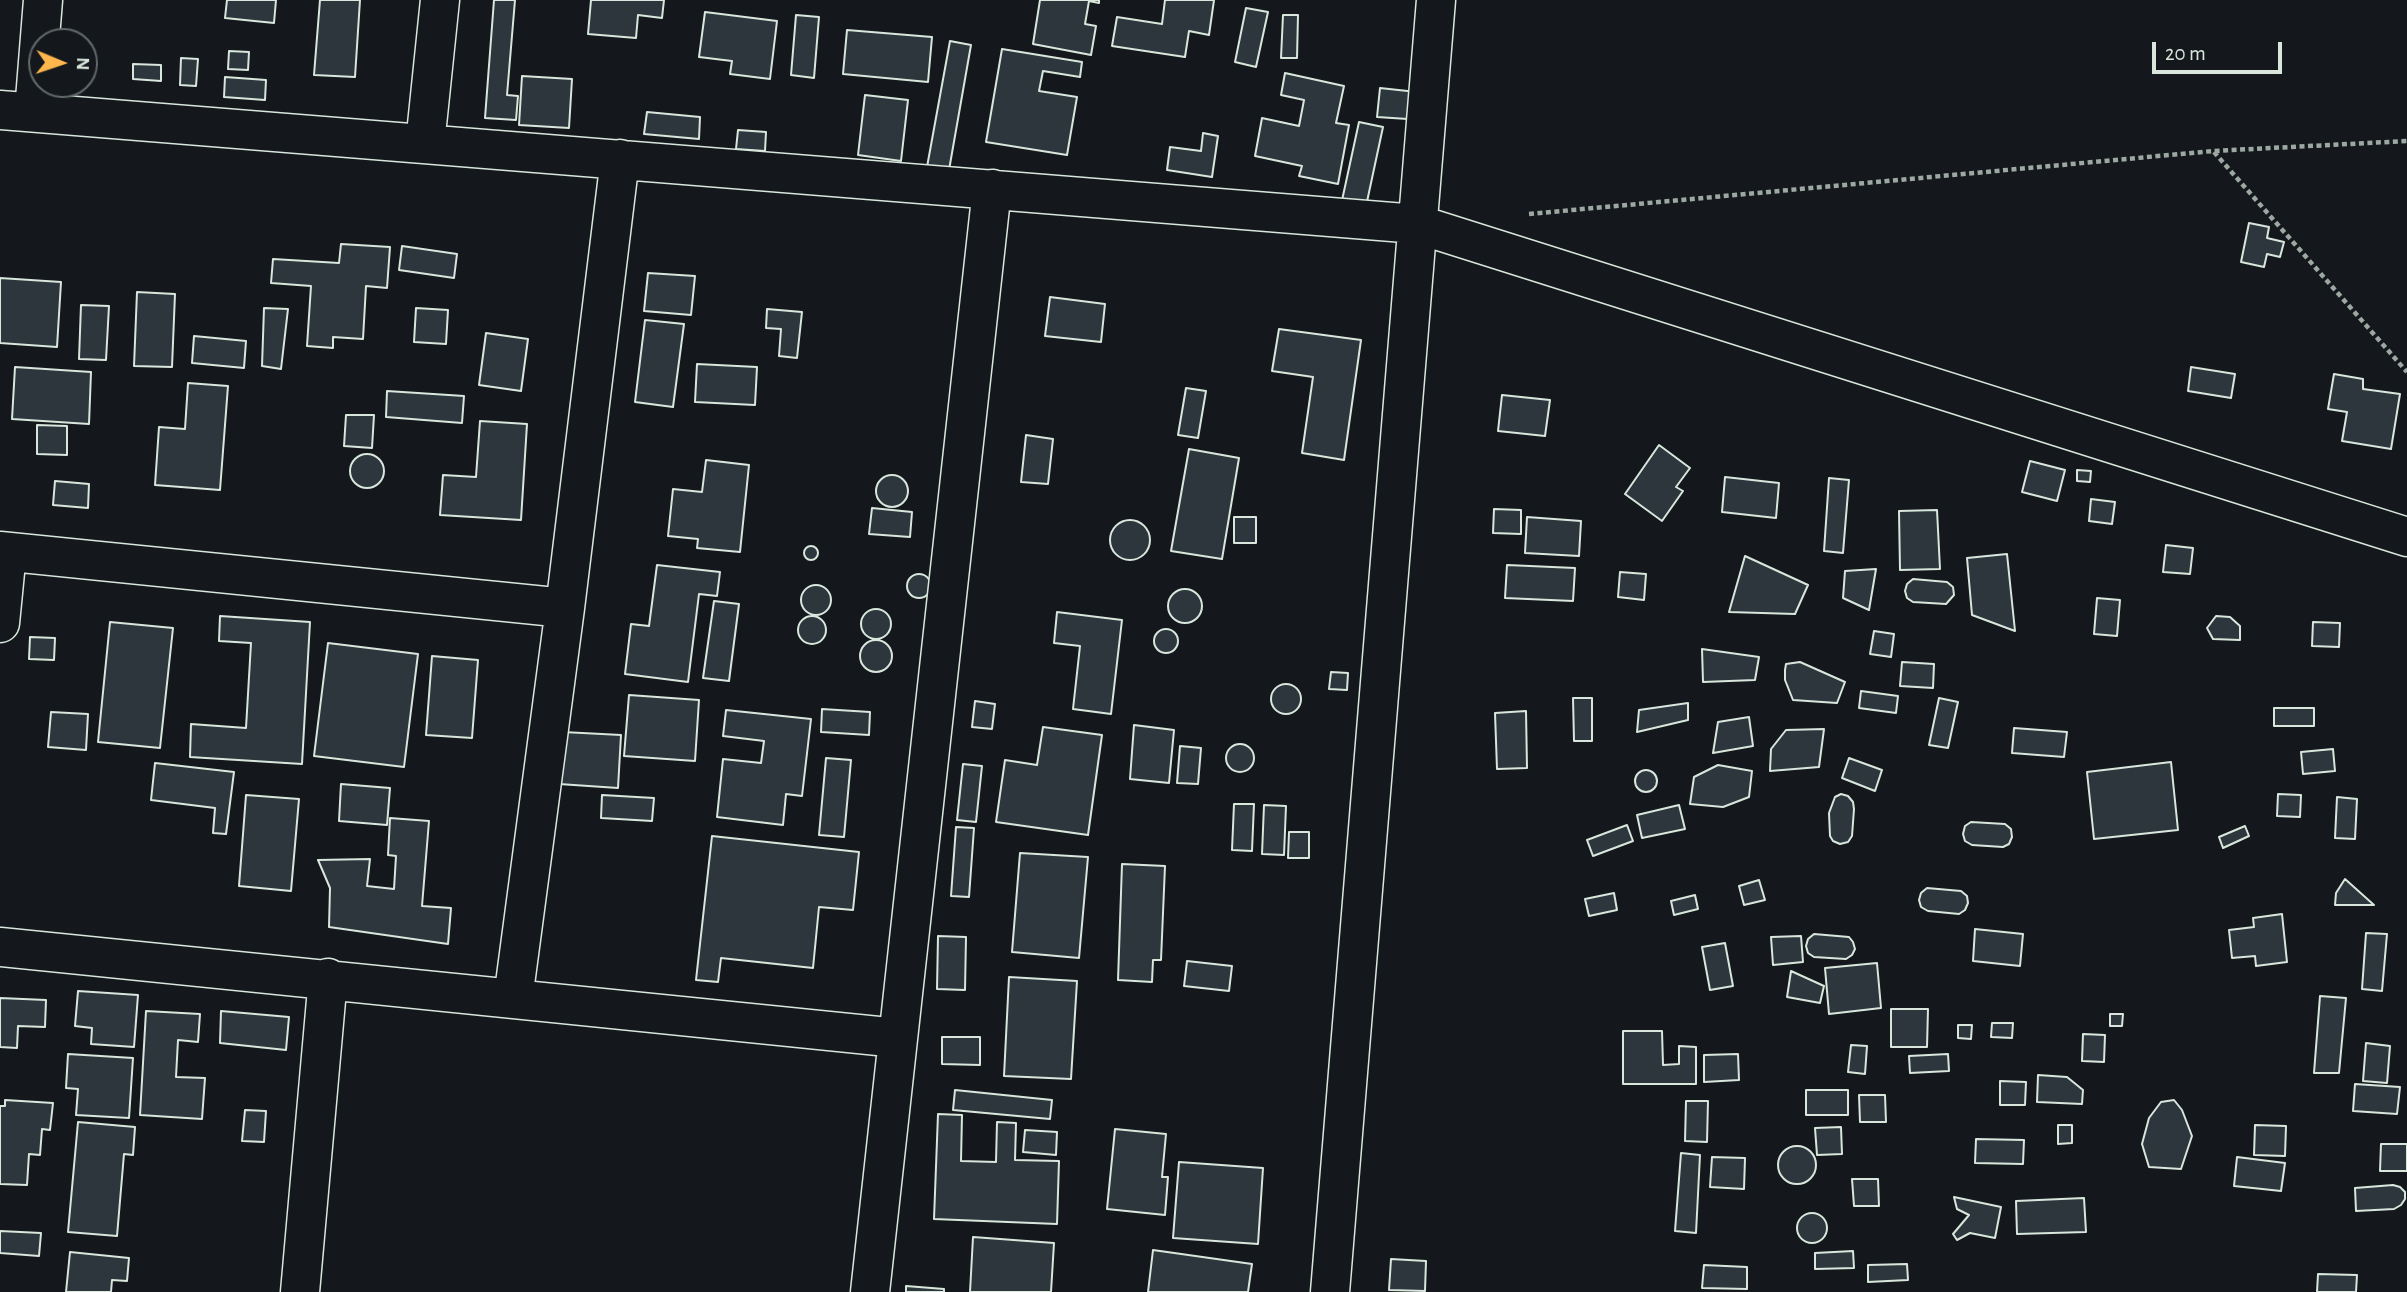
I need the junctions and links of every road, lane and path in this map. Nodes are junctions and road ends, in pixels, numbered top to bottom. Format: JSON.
{"nodes":[{"id":1,"x":43,"y":0,"type":"edge"},
{"id":2,"x":440,"y":0,"type":"edge"},
{"id":3,"x":1436,"y":0,"type":"edge"},
{"id":4,"x":17,"y":111,"type":"edge"},
{"id":5,"x":2407,"y":141,"type":"edge"},
{"id":6,"x":425,"y":144,"type":"junction"},
{"id":7,"x":2213,"y":151,"type":"junction"},
{"id":8,"x":620,"y":159,"type":"junction"},
{"id":9,"x":992,"y":189,"type":"junction"},
{"id":10,"x":1527,"y":214,"type":"dead end"},
{"id":11,"x":1417,"y":224,"type":"junction"},
{"id":12,"x":2407,"y":372,"type":"edge"},
{"id":13,"x":2407,"y":537,"type":"edge"},
{"id":14,"x":3,"y":551,"type":"edge"},
{"id":15,"x":565,"y":608,"type":"junction"},
{"id":16,"x":0,"y":623,"type":"edge"},
{"id":17,"x":0,"y":947,"type":"edge"},
{"id":18,"x":328,"y":978,"type":"junction"},
{"id":19,"x":513,"y":999,"type":"junction"},
{"id":20,"x":898,"y":1038,"type":"junction"},
{"id":21,"x":300,"y":1292,"type":"edge"},
{"id":22,"x":870,"y":1292,"type":"edge"},
{"id":23,"x":1329,"y":1292,"type":"edge"}],
"edges":[{"from":1,"to":4,"type":"street"},
{"from":2,"to":6,"type":"street"},
{"from":3,"to":11,"type":"street"},
{"from":4,"to":6,"type":"street"},
{"from":5,"to":7,"type":"path"},
{"from":6,"to":8,"type":"street"},
{"from":7,"to":10,"type":"path"},
{"from":7,"to":12,"type":"path"},
{"from":8,"to":9,"type":"street"},
{"from":8,"to":15,"type":"street"},
{"from":9,"to":11,"type":"street"},
{"from":9,"to":20,"type":"street"},
{"from":11,"to":13,"type":"street"},
{"from":11,"to":23,"type":"street"},
{"from":14,"to":15,"type":"street"},
{"from":14,"to":16,"type":"street"},
{"from":15,"to":19,"type":"street"},
{"from":17,"to":18,"type":"street"},
{"from":18,"to":19,"type":"street"},
{"from":18,"to":21,"type":"street"},
{"from":19,"to":20,"type":"street"},
{"from":20,"to":22,"type":"street"}]}
